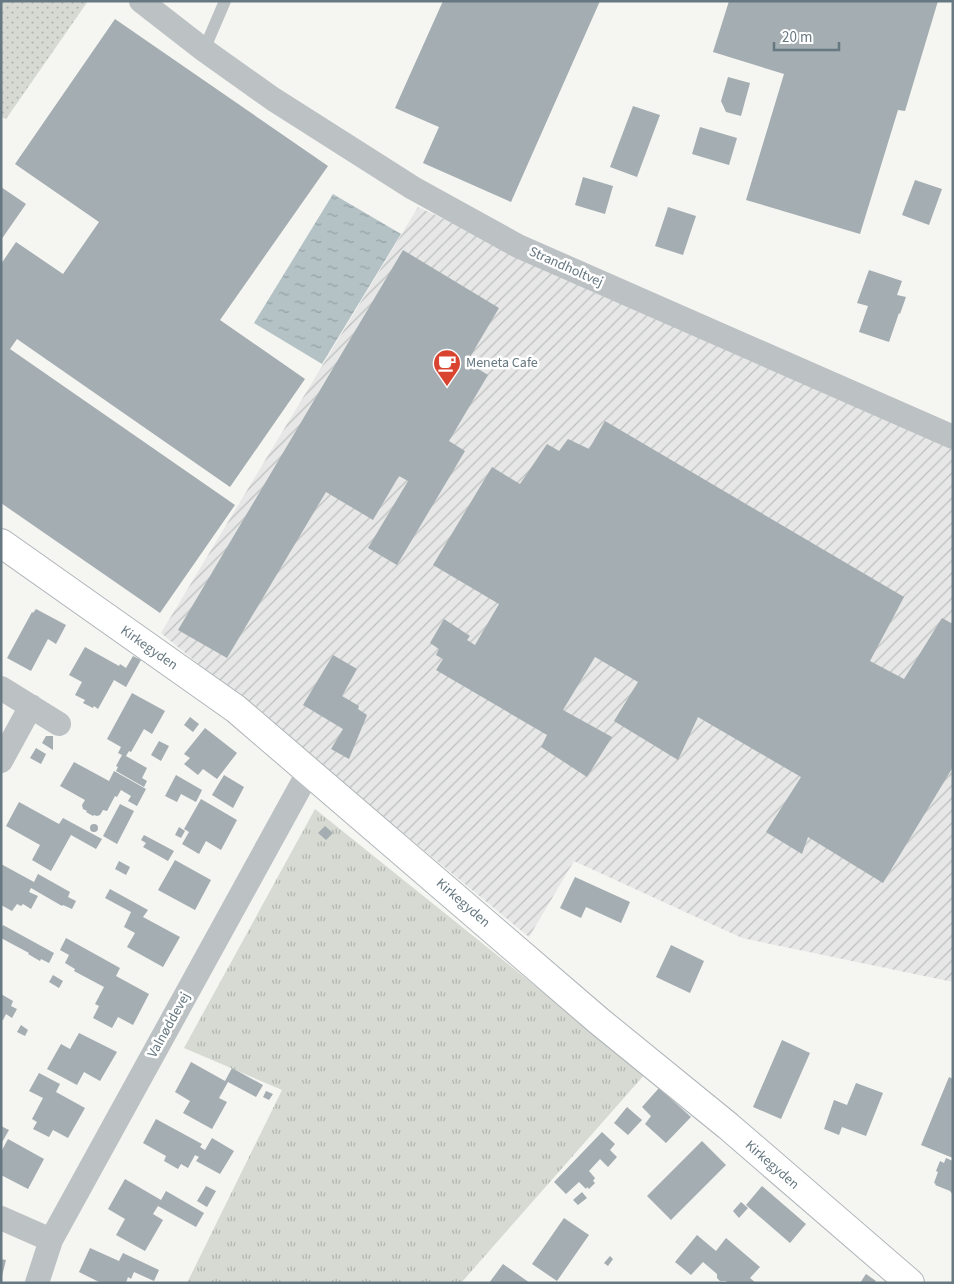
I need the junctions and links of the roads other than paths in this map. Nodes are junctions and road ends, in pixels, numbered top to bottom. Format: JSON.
{"nodes":[{"id":1,"x":141,"y":1,"type":"edge"},
{"id":2,"x":225,"y":1,"type":"edge"},
{"id":3,"x":204,"y":50,"type":"junction"},
{"id":4,"x":953,"y":437,"type":"edge"},
{"id":5,"x":1,"y":543,"type":"edge"},
{"id":6,"x":1,"y":688,"type":"edge"},
{"id":7,"x":31,"y":706,"type":"junction"},
{"id":8,"x":59,"y":724,"type":"dead end"},
{"id":9,"x":1,"y":761,"type":"edge"},
{"id":10,"x":309,"y":771,"type":"junction"},
{"id":11,"x":1,"y":1218,"type":"edge"},
{"id":12,"x":51,"y":1240,"type":"junction"},
{"id":13,"x":37,"y":1283,"type":"edge"},
{"id":14,"x":910,"y":1283,"type":"edge"}],
"edges":[{"from":1,"to":3,"type":"street","name":"Strandholtvej"},
{"from":2,"to":3,"type":"lane"},
{"from":3,"to":4,"type":"street","name":"Strandholtvej"},
{"from":5,"to":10,"type":"street","name":"Kirkegyden"},
{"from":6,"to":7,"type":"street"},
{"from":7,"to":8,"type":"street"},
{"from":7,"to":9,"type":"street"},
{"from":10,"to":12,"type":"street","name":"Valnøddevej"},
{"from":10,"to":14,"type":"street","name":"Kirkegyden"},
{"from":11,"to":12,"type":"street"},
{"from":12,"to":13,"type":"street","name":"Valnøddevej"}]}
